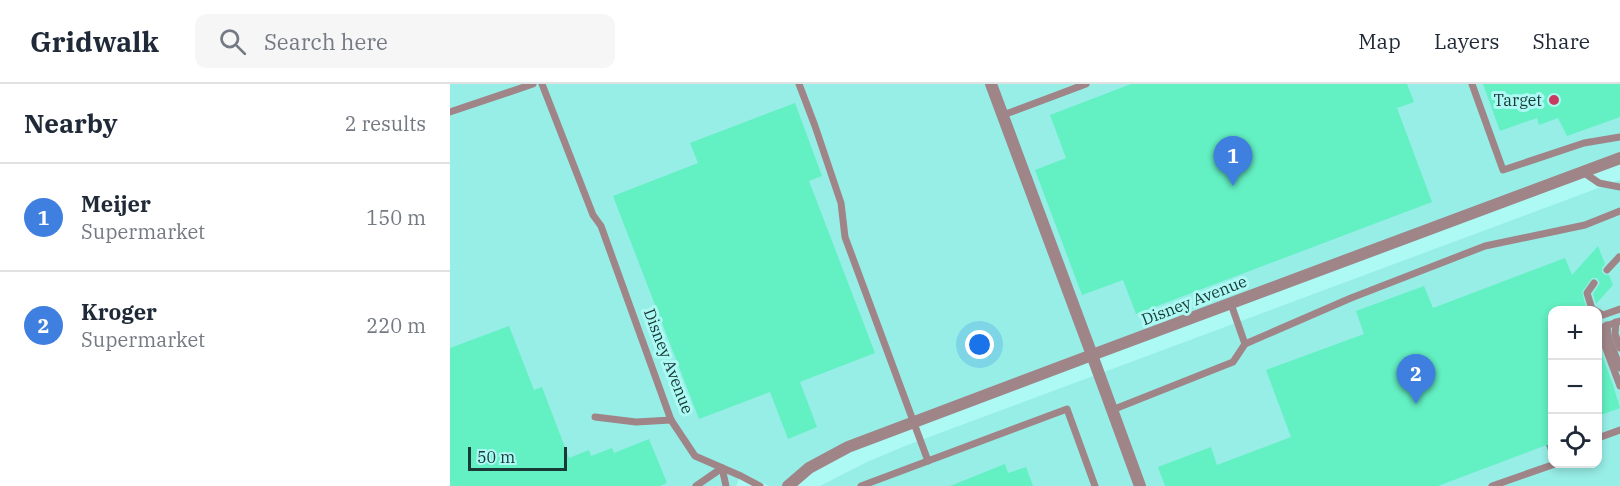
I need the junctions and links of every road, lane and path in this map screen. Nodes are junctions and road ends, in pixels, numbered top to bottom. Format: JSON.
{"nodes":[{"id":1,"x":533,"y":84,"type":"edge"},
{"id":2,"x":542,"y":84,"type":"edge"},
{"id":3,"x":799,"y":84,"type":"edge"},
{"id":4,"x":991,"y":84,"type":"edge"},
{"id":5,"x":1086,"y":84,"type":"edge"},
{"id":6,"x":1472,"y":84,"type":"edge"},
{"id":7,"x":450,"y":112,"type":"edge"},
{"id":8,"x":1003,"y":114,"type":"junction"},
{"id":9,"x":1620,"y":137,"type":"edge"},
{"id":10,"x":1620,"y":158,"type":"edge"},
{"id":11,"x":1583,"y":172,"type":"junction"},
{"id":12,"x":1620,"y":187,"type":"edge"},
{"id":13,"x":1620,"y":212,"type":"edge"},
{"id":14,"x":1619,"y":257,"type":"edge"},
{"id":15,"x":1607,"y":270,"type":"dead end"},
{"id":16,"x":1594,"y":283,"type":"dead end"},
{"id":17,"x":1231,"y":304,"type":"junction"},
{"id":18,"x":1591,"y":306,"type":"edge"},
{"id":19,"x":1620,"y":309,"type":"edge"},
{"id":20,"x":1602,"y":314,"type":"edge"},
{"id":21,"x":1618,"y":322,"type":"edge"},
{"id":22,"x":1607,"y":325,"type":"junction"},
{"id":23,"x":1245,"y":344,"type":"junction"},
{"id":24,"x":1620,"y":348,"type":"edge"},
{"id":25,"x":1092,"y":356,"type":"junction"},
{"id":26,"x":1620,"y":368,"type":"edge"},
{"id":27,"x":1620,"y":386,"type":"edge"},
{"id":28,"x":1112,"y":410,"type":"junction"},
{"id":29,"x":596,"y":417,"type":"dead end"},
{"id":30,"x":671,"y":420,"type":"junction"},
{"id":31,"x":914,"y":423,"type":"junction"},
{"id":32,"x":1620,"y":430,"type":"edge"},
{"id":33,"x":1602,"y":437,"type":"edge"},
{"id":34,"x":928,"y":461,"type":"junction"},
{"id":35,"x":1548,"y":466,"type":"edge"},
{"id":36,"x":722,"y":468,"type":"junction"},
{"id":37,"x":696,"y":486,"type":"edge"},
{"id":38,"x":726,"y":486,"type":"edge"},
{"id":39,"x":760,"y":486,"type":"edge"},
{"id":40,"x":788,"y":486,"type":"edge"},
{"id":41,"x":861,"y":486,"type":"edge"},
{"id":42,"x":1095,"y":486,"type":"edge"},
{"id":43,"x":1140,"y":486,"type":"edge"},
{"id":44,"x":1492,"y":486,"type":"edge"}],
"edges":[{"from":1,"to":7,"type":"lane"},
{"from":2,"to":30,"type":"lane","name":"Disney Avenue"},
{"from":3,"to":31,"type":"lane"},
{"from":4,"to":8,"type":"street"},
{"from":5,"to":8,"type":"lane"},
{"from":6,"to":9,"type":"lane"},
{"from":8,"to":25,"type":"street"},
{"from":10,"to":11,"type":"street","name":"Disney Avenue"},
{"from":11,"to":12,"type":"lane"},
{"from":11,"to":17,"type":"street","name":"Disney Avenue"},
{"from":13,"to":23,"type":"lane"},
{"from":14,"to":15,"type":"lane"},
{"from":16,"to":18,"type":"lane"},
{"from":17,"to":23,"type":"lane"},
{"from":17,"to":25,"type":"street","name":"Disney Avenue"},
{"from":19,"to":20,"type":"lane"},
{"from":21,"to":22,"type":"lane"},
{"from":21,"to":24,"type":"lane"},
{"from":22,"to":26,"type":"lane"},
{"from":22,"to":27,"type":"lane"},
{"from":23,"to":28,"type":"lane"},
{"from":25,"to":28,"type":"street"},
{"from":25,"to":31,"type":"street","name":"Disney Avenue"},
{"from":28,"to":43,"type":"street"},
{"from":29,"to":30,"type":"lane"},
{"from":30,"to":36,"type":"lane","name":"Disney Avenue"},
{"from":31,"to":34,"type":"lane"},
{"from":31,"to":40,"type":"street","name":"Disney Avenue"},
{"from":32,"to":33,"type":"lane"},
{"from":34,"to":41,"type":"lane"},
{"from":34,"to":42,"type":"lane"},
{"from":35,"to":44,"type":"lane"},
{"from":36,"to":37,"type":"lane"},
{"from":36,"to":38,"type":"lane"},
{"from":36,"to":39,"type":"lane","name":"Disney Avenue"}]}
